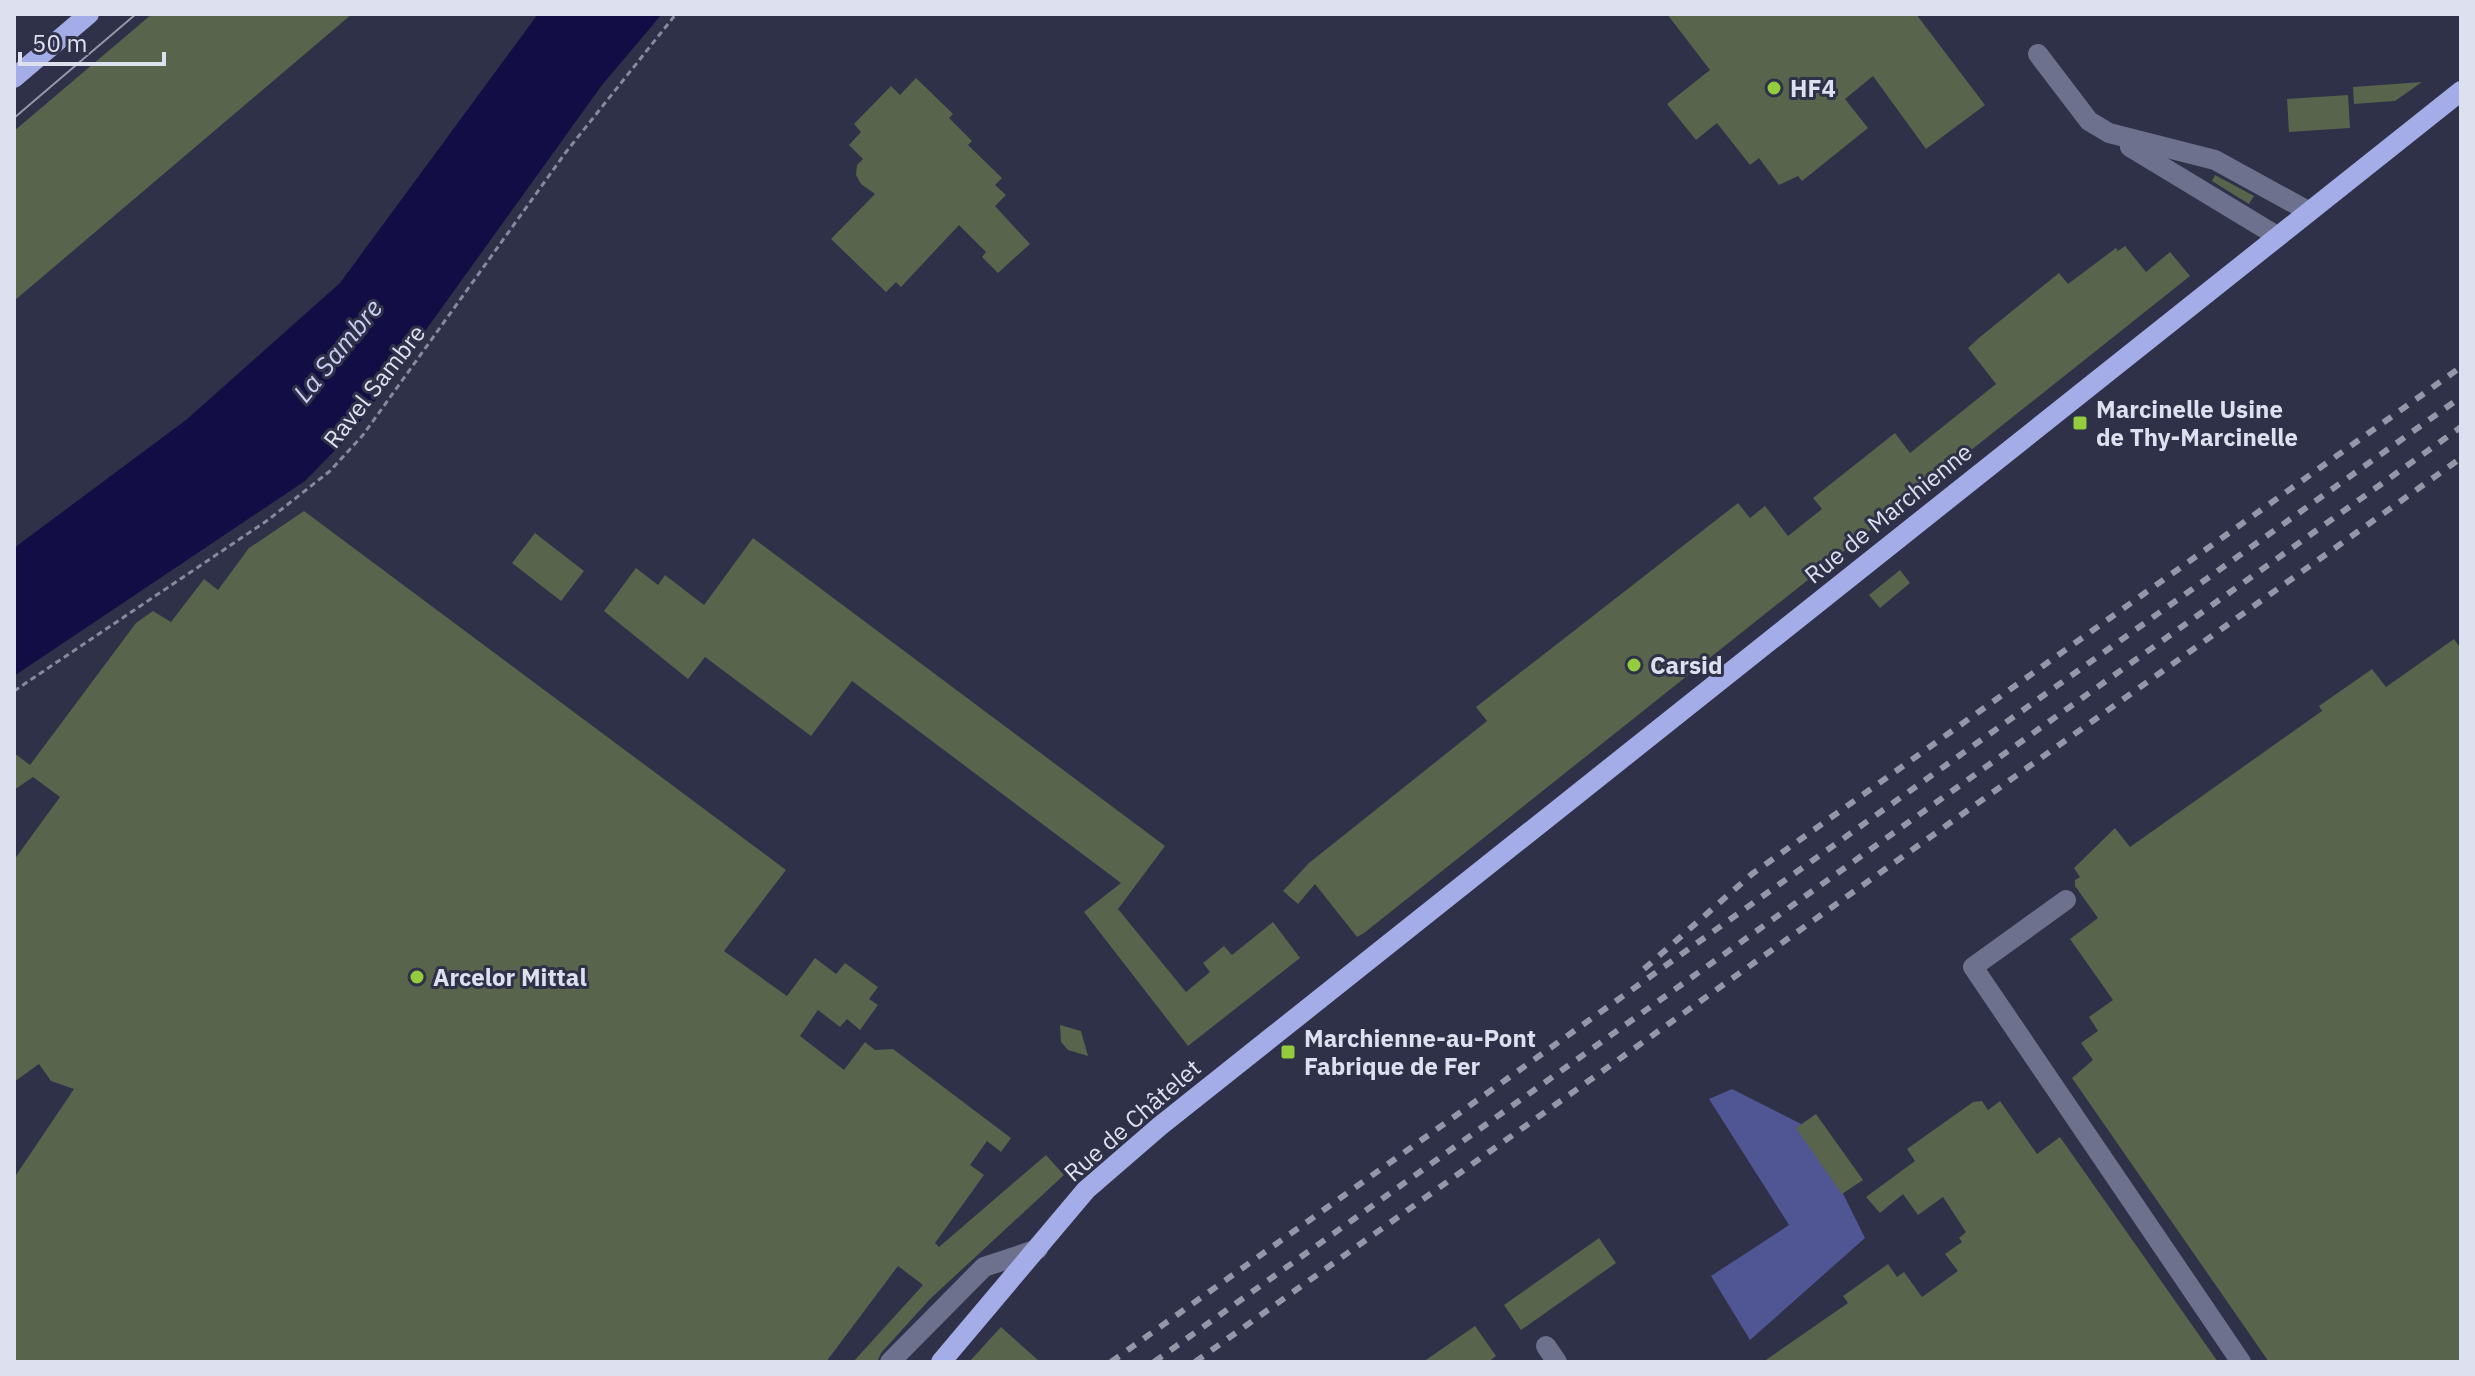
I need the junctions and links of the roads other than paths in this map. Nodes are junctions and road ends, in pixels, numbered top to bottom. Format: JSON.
{"nodes":[{"id":1,"x":89,"y":14,"type":"edge"},
{"id":2,"x":2038,"y":54,"type":"dead end"},
{"id":3,"x":14,"y":78,"type":"edge"},
{"id":4,"x":2461,"y":91,"type":"edge"},
{"id":5,"x":2109,"y":133,"type":"junction"},
{"id":6,"x":2308,"y":211,"type":"junction"},
{"id":7,"x":2277,"y":236,"type":"junction"},
{"id":8,"x":2066,"y":900,"type":"dead end"},
{"id":9,"x":1348,"y":976,"type":"joint"},
{"id":10,"x":1038,"y":1249,"type":"junction"},
{"id":11,"x":890,"y":1362,"type":"edge"},
{"id":12,"x":941,"y":1362,"type":"edge"},
{"id":13,"x":2241,"y":1362,"type":"edge"}],
"edges":[{"from":1,"to":3,"type":"main road"},
{"from":2,"to":5,"type":"street"},
{"from":4,"to":6,"type":"main road","name":"Rue de Marchienne"},
{"from":5,"to":6,"type":"street"},
{"from":5,"to":7,"type":"street"},
{"from":6,"to":7,"type":"main road","name":"Rue de Marchienne"},
{"from":7,"to":9,"type":"main road","name":"Rue de Marchienne"},
{"from":8,"to":13,"type":"street"},
{"from":9,"to":10,"type":"main road","name":"Rue de Châtelet"},
{"from":10,"to":11,"type":"street"},
{"from":10,"to":12,"type":"main road","name":"Rue de Châtelet"}]}
